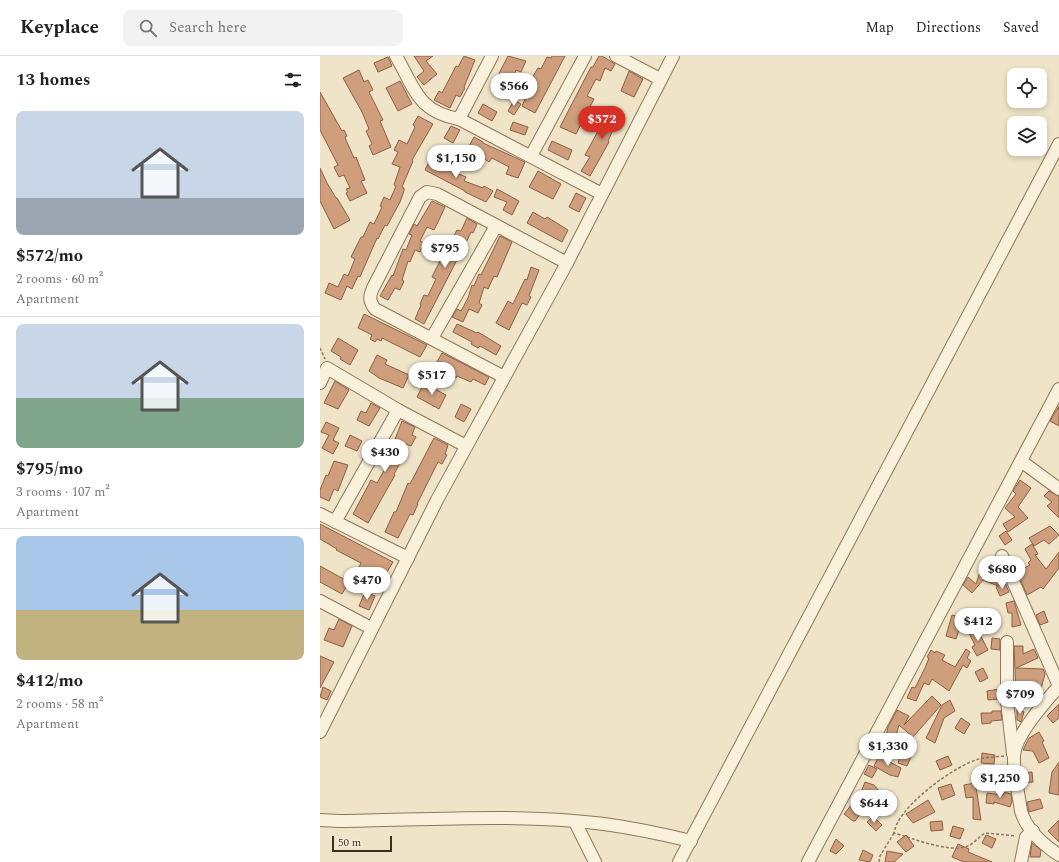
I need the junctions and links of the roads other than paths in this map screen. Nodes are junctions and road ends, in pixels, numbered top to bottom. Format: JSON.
{"nodes":[{"id":1,"x":396,"y":56,"type":"edge"},
{"id":2,"x":492,"y":56,"type":"edge"},
{"id":3,"x":585,"y":56,"type":"edge"},
{"id":4,"x":616,"y":56,"type":"edge"},
{"id":5,"x":673,"y":56,"type":"edge"},
{"id":6,"x":660,"y":79,"type":"junction"},
{"id":7,"x":460,"y":119,"type":"junction"},
{"id":8,"x":1059,"y":144,"type":"edge"},
{"id":9,"x":531,"y":156,"type":"junction"},
{"id":10,"x":602,"y":194,"type":"junction"},
{"id":11,"x":496,"y":226,"type":"junction"},
{"id":12,"x":567,"y":263,"type":"junction"},
{"id":13,"x":432,"y":338,"type":"junction"},
{"id":14,"x":504,"y":377,"type":"junction"},
{"id":15,"x":320,"y":383,"type":"edge"},
{"id":16,"x":1059,"y":389,"type":"edge"},
{"id":17,"x":398,"y":410,"type":"junction"},
{"id":18,"x":466,"y":446,"type":"junction"},
{"id":19,"x":1021,"y":461,"type":"junction"},
{"id":20,"x":1059,"y":489,"type":"edge"},
{"id":21,"x":320,"y":514,"type":"edge"},
{"id":22,"x":335,"y":522,"type":"junction"},
{"id":23,"x":1002,"y":556,"type":"dead end"},
{"id":24,"x":408,"y":558,"type":"junction"},
{"id":25,"x":320,"y":601,"type":"edge"},
{"id":26,"x":372,"y":628,"type":"junction"},
{"id":27,"x":1007,"y":642,"type":"dead end"},
{"id":28,"x":1059,"y":686,"type":"edge"},
{"id":29,"x":320,"y":732,"type":"edge"},
{"id":30,"x":1014,"y":755,"type":"junction"},
{"id":31,"x":320,"y":820,"type":"edge"},
{"id":32,"x":575,"y":822,"type":"junction"},
{"id":33,"x":1030,"y":834,"type":"junction"},
{"id":34,"x":691,"y":840,"type":"junction"},
{"id":35,"x":1059,"y":855,"type":"edge"},
{"id":36,"x":595,"y":862,"type":"edge"},
{"id":37,"x":679,"y":862,"type":"edge"},
{"id":38,"x":808,"y":862,"type":"edge"},
{"id":39,"x":1021,"y":862,"type":"edge"}],
"edges":[{"from":1,"to":7,"type":"street"},
{"from":2,"to":7,"type":"street"},
{"from":3,"to":9,"type":"street"},
{"from":4,"to":6,"type":"street"},
{"from":5,"to":6,"type":"street"},
{"from":6,"to":10,"type":"street"},
{"from":7,"to":9,"type":"street"},
{"from":8,"to":34,"type":"street"},
{"from":9,"to":10,"type":"street"},
{"from":10,"to":12,"type":"street"},
{"from":11,"to":12,"type":"street"},
{"from":11,"to":13,"type":"street"},
{"from":11,"to":13,"type":"street"},
{"from":12,"to":14,"type":"street"},
{"from":13,"to":14,"type":"street"},
{"from":14,"to":18,"type":"street"},
{"from":15,"to":17,"type":"street"},
{"from":16,"to":19,"type":"street"},
{"from":17,"to":18,"type":"street"},
{"from":17,"to":22,"type":"street"},
{"from":18,"to":24,"type":"street"},
{"from":19,"to":20,"type":"street"},
{"from":19,"to":38,"type":"street"},
{"from":21,"to":22,"type":"street"},
{"from":22,"to":24,"type":"street"},
{"from":23,"to":28,"type":"street"},
{"from":24,"to":26,"type":"street"},
{"from":25,"to":26,"type":"street"},
{"from":26,"to":29,"type":"street"},
{"from":27,"to":30,"type":"street"},
{"from":28,"to":30,"type":"street"},
{"from":30,"to":33,"type":"street"},
{"from":31,"to":32,"type":"street"},
{"from":32,"to":34,"type":"street"},
{"from":32,"to":36,"type":"street"},
{"from":33,"to":35,"type":"street"},
{"from":33,"to":39,"type":"street"},
{"from":34,"to":37,"type":"street"}]}
